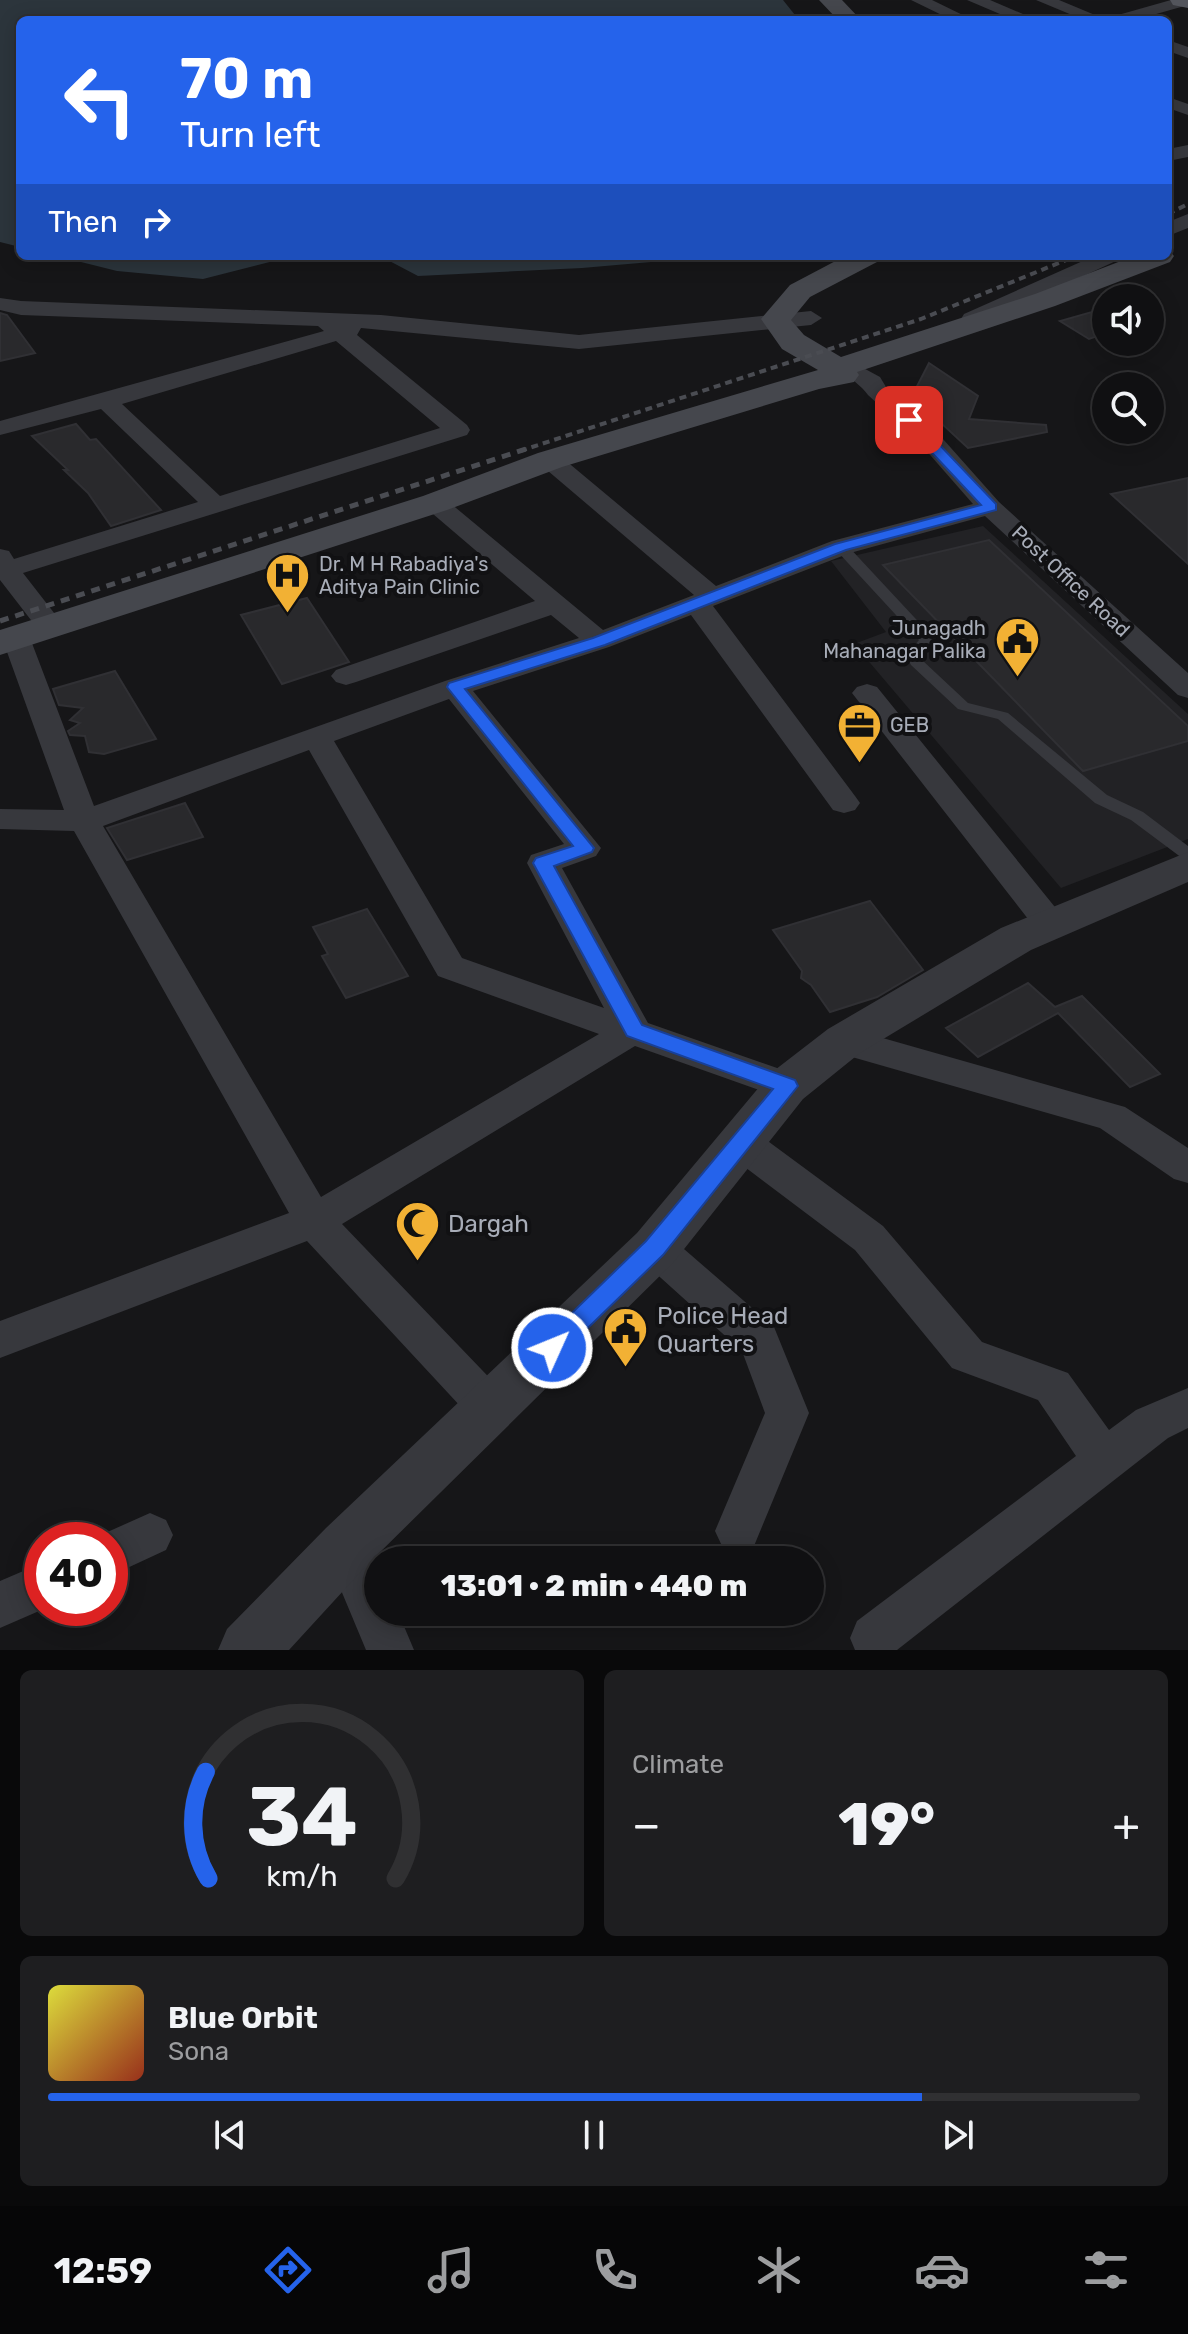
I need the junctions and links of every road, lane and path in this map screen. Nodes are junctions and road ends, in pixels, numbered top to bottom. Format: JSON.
{"nodes":[{"id":1,"x":814,"y":0,"type":"edge"},
{"id":2,"x":830,"y":0,"type":"edge"},
{"id":3,"x":919,"y":0,"type":"edge"},
{"id":4,"x":975,"y":0,"type":"edge"},
{"id":5,"x":1044,"y":0,"type":"edge"},
{"id":6,"x":1185,"y":1,"type":"edge"},
{"id":7,"x":1117,"y":12,"type":"edge"},
{"id":8,"x":1143,"y":13,"type":"junction"},
{"id":9,"x":830,"y":16,"type":"edge"},
{"id":10,"x":846,"y":16,"type":"edge"},
{"id":11,"x":956,"y":16,"type":"edge"},
{"id":12,"x":1018,"y":16,"type":"edge"},
{"id":13,"x":1088,"y":16,"type":"edge"},
{"id":14,"x":1151,"y":16,"type":"edge"},
{"id":15,"x":859,"y":260,"type":"edge"},
{"id":16,"x":879,"y":260,"type":"edge"},
{"id":17,"x":1102,"y":260,"type":"edge"},
{"id":18,"x":1150,"y":260,"type":"edge"},
{"id":19,"x":7,"y":308,"type":"edge"},
{"id":20,"x":811,"y":318,"type":"junction"},
{"id":21,"x":776,"y":319,"type":"junction"},
{"id":22,"x":332,"y":326,"type":"junction"},
{"id":23,"x":946,"y":331,"type":"junction"},
{"id":24,"x":847,"y":370,"type":"junction"},
{"id":25,"x":106,"y":401,"type":"junction"},
{"id":26,"x":0,"y":428,"type":"edge"},
{"id":27,"x":550,"y":460,"type":"junction"},
{"id":28,"x":435,"y":503,"type":"junction"},
{"id":29,"x":215,"y":505,"type":"junction"},
{"id":30,"x":990,"y":507,"type":"junction"},
{"id":31,"x":841,"y":547,"type":"junction"},
{"id":32,"x":3,"y":563,"type":"edge"},
{"id":33,"x":704,"y":600,"type":"junction"},
{"id":34,"x":555,"y":604,"type":"junction"},
{"id":35,"x":51,"y":627,"type":"junction"},
{"id":36,"x":8,"y":641,"type":"edge"},
{"id":37,"x":599,"y":641,"type":"junction"},
{"id":38,"x":346,"y":676,"type":"dead end"},
{"id":39,"x":455,"y":687,"type":"junction"},
{"id":40,"x":1188,"y":689,"type":"edge"},
{"id":41,"x":867,"y":693,"type":"dead end"},
{"id":42,"x":316,"y":737,"type":"junction"},
{"id":43,"x":844,"y":803,"type":"dead end"},
{"id":44,"x":0,"y":819,"type":"edge"},
{"id":45,"x":84,"y":821,"type":"junction"},
{"id":46,"x":1188,"y":854,"type":"edge"},
{"id":47,"x":1188,"y":866,"type":"edge"},
{"id":48,"x":1051,"y":925,"type":"junction"},
{"id":49,"x":634,"y":1030,"type":"junction"},
{"id":50,"x":844,"y":1041,"type":"junction"},
{"id":51,"x":787,"y":1086,"type":"junction"},
{"id":52,"x":743,"y":1144,"type":"junction"},
{"id":53,"x":1188,"y":1168,"type":"edge"},
{"id":54,"x":314,"y":1221,"type":"junction"},
{"id":55,"x":655,"y":1248,"type":"junction"},
{"id":56,"x":0,"y":1340,"type":"edge"},
{"id":57,"x":1188,"y":1407,"type":"edge"},
{"id":58,"x":490,"y":1408,"type":"junction"},
{"id":59,"x":1105,"y":1461,"type":"junction"},
{"id":60,"x":738,"y":1531,"type":"dead end"},
{"id":61,"x":346,"y":1547,"type":"junction"},
{"id":62,"x":24,"y":1594,"type":"edge"},
{"id":63,"x":0,"y":1605,"type":"edge"},
{"id":64,"x":874,"y":1638,"type":"dead end"},
{"id":65,"x":248,"y":1650,"type":"edge"},
{"id":66,"x":390,"y":1650,"type":"edge"}],
"edges":[{"from":1,"to":9,"type":"main road"},
{"from":2,"to":10,"type":"main road"},
{"from":3,"to":11,"type":"street"},
{"from":4,"to":12,"type":"street"},
{"from":5,"to":13,"type":"street"},
{"from":6,"to":8,"type":"street"},
{"from":7,"to":8,"type":"street"},
{"from":8,"to":14,"type":"street"},
{"from":15,"to":21,"type":"main road"},
{"from":16,"to":20,"type":"main road"},
{"from":17,"to":23,"type":"street"},
{"from":18,"to":23,"type":"main road"},
{"from":19,"to":22,"type":"street"},
{"from":20,"to":21,"type":"street"},
{"from":20,"to":24,"type":"main road"},
{"from":21,"to":22,"type":"street"},
{"from":21,"to":24,"type":"main road"},
{"from":22,"to":25,"type":"street"},
{"from":22,"to":29,"type":"street"},
{"from":23,"to":24,"type":"main road"},
{"from":24,"to":27,"type":"main road"},
{"from":24,"to":30,"type":"street","name":"Post Office Road"},
{"from":25,"to":26,"type":"street"},
{"from":25,"to":29,"type":"street"},
{"from":27,"to":28,"type":"main road"},
{"from":27,"to":33,"type":"street"},
{"from":28,"to":34,"type":"street"},
{"from":28,"to":35,"type":"main road"},
{"from":29,"to":32,"type":"street"},
{"from":30,"to":31,"type":"street"},
{"from":30,"to":40,"type":"street","name":"Post Office Road"},
{"from":31,"to":33,"type":"street"},
{"from":31,"to":46,"type":"lane"},
{"from":32,"to":35,"type":"street"},
{"from":33,"to":37,"type":"street"},
{"from":33,"to":43,"type":"street"},
{"from":34,"to":37,"type":"street"},
{"from":34,"to":38,"type":"street"},
{"from":35,"to":36,"type":"main road"},
{"from":36,"to":45,"type":"street"},
{"from":37,"to":39,"type":"street"},
{"from":39,"to":42,"type":"street"},
{"from":39,"to":49,"type":"street"},
{"from":41,"to":48,"type":"street"},
{"from":42,"to":45,"type":"street"},
{"from":42,"to":49,"type":"street"},
{"from":44,"to":45,"type":"street"},
{"from":45,"to":54,"type":"street"},
{"from":47,"to":48,"type":"street"},
{"from":48,"to":50,"type":"street"},
{"from":49,"to":51,"type":"street"},
{"from":49,"to":54,"type":"street"},
{"from":50,"to":51,"type":"street"},
{"from":50,"to":53,"type":"street"},
{"from":51,"to":52,"type":"street"},
{"from":52,"to":55,"type":"street"},
{"from":52,"to":59,"type":"street"},
{"from":54,"to":56,"type":"street"},
{"from":54,"to":58,"type":"street"},
{"from":55,"to":58,"type":"street"},
{"from":55,"to":60,"type":"street"},
{"from":57,"to":59,"type":"street"},
{"from":58,"to":61,"type":"street"},
{"from":59,"to":64,"type":"street"},
{"from":61,"to":65,"type":"street"},
{"from":61,"to":66,"type":"street"},
{"from":62,"to":63,"type":"street"}]}
